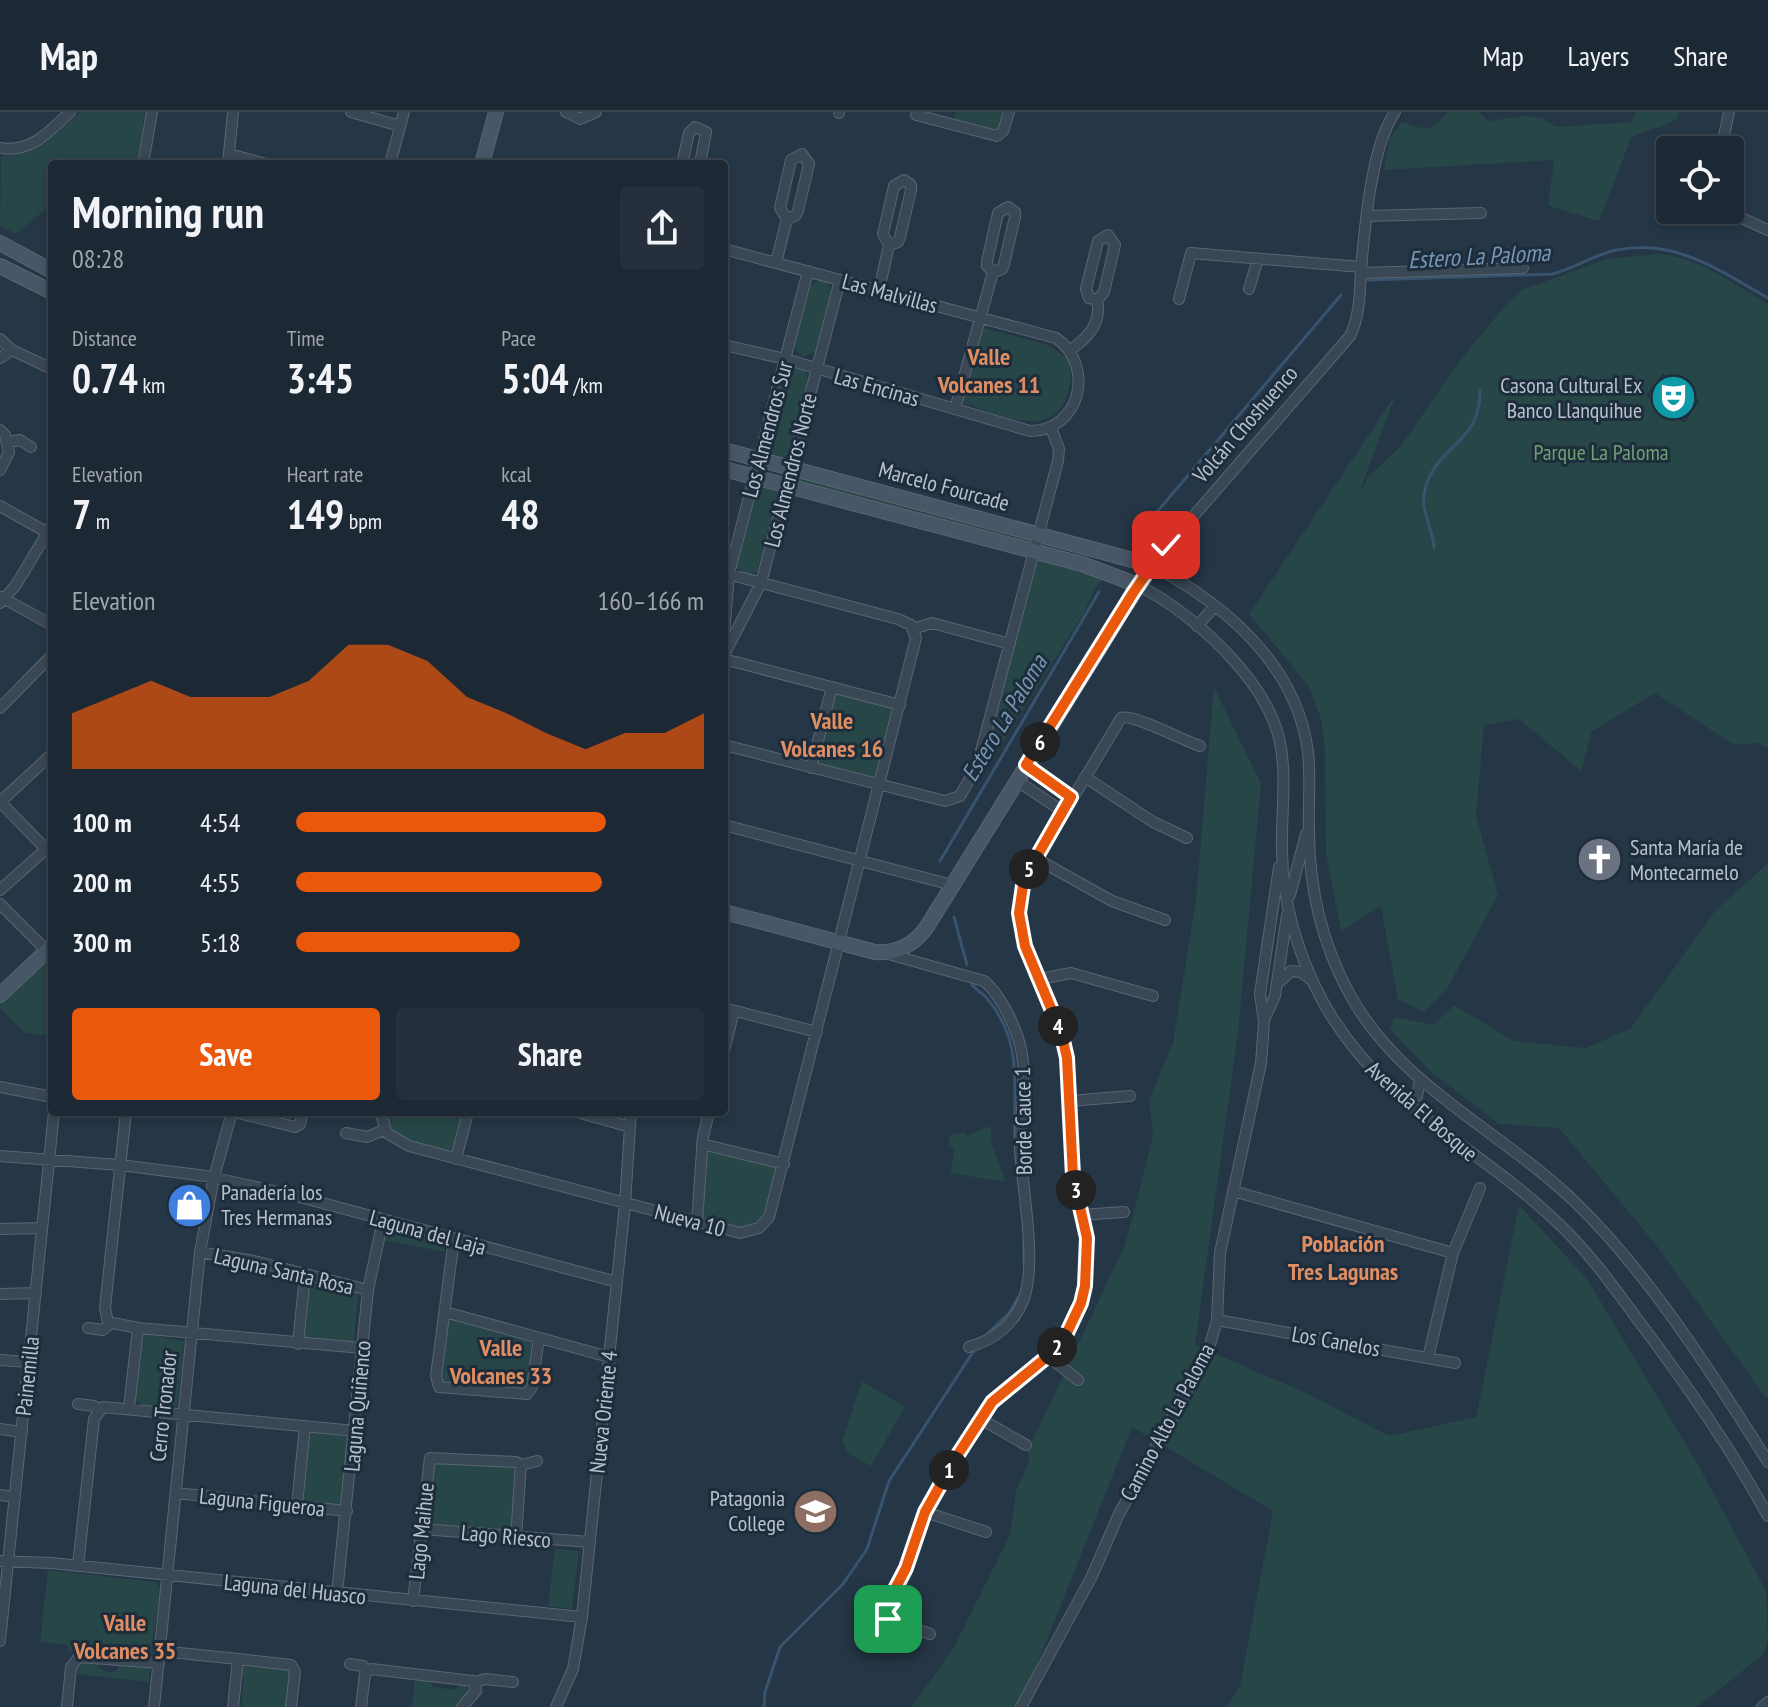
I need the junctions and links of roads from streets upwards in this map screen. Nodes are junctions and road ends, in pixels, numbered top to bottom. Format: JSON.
{"nodes":[{"id":1,"x":70,"y":112,"type":"edge"},
{"id":2,"x":152,"y":112,"type":"edge"},
{"id":3,"x":233,"y":112,"type":"edge"},
{"id":4,"x":351,"y":112,"type":"edge"},
{"id":5,"x":404,"y":112,"type":"edge"},
{"id":6,"x":496,"y":112,"type":"edge"},
{"id":7,"x":566,"y":112,"type":"edge"},
{"id":8,"x":596,"y":112,"type":"edge"},
{"id":9,"x":1009,"y":112,"type":"edge"},
{"id":10,"x":1395,"y":112,"type":"edge"},
{"id":11,"x":1729,"y":112,"type":"edge"},
{"id":12,"x":916,"y":116,"type":"edge"},
{"id":13,"x":400,"y":126,"type":"junction"},
{"id":14,"x":1724,"y":136,"type":"edge"},
{"id":15,"x":0,"y":148,"type":"edge"},
{"id":16,"x":228,"y":159,"type":"edge"},
{"id":17,"x":144,"y":160,"type":"edge"},
{"id":18,"x":391,"y":160,"type":"edge"},
{"id":19,"x":483,"y":160,"type":"edge"},
{"id":20,"x":683,"y":160,"type":"edge"},
{"id":21,"x":701,"y":160,"type":"edge"},
{"id":22,"x":1481,"y":213,"type":"dead end"},
{"id":23,"x":1367,"y":216,"type":"junction"},
{"id":24,"x":787,"y":219,"type":"junction"},
{"id":25,"x":1744,"y":219,"type":"edge"},
{"id":26,"x":1768,"y":230,"type":"edge"},
{"id":27,"x":0,"y":243,"type":"edge"},
{"id":28,"x":889,"y":245,"type":"junction"},
{"id":29,"x":728,"y":250,"type":"edge"},
{"id":30,"x":1258,"y":259,"type":"junction"},
{"id":31,"x":776,"y":263,"type":"junction"},
{"id":32,"x":0,"y":266,"type":"edge"},
{"id":33,"x":1523,"y":268,"type":"dead end"},
{"id":34,"x":48,"y":269,"type":"edge"},
{"id":35,"x":1361,"y":270,"type":"junction"},
{"id":36,"x":808,"y":271,"type":"junction"},
{"id":37,"x":993,"y":272,"type":"junction"},
{"id":38,"x":840,"y":280,"type":"junction"},
{"id":39,"x":1249,"y":289,"type":"dead end"},
{"id":40,"x":48,"y":290,"type":"edge"},
{"id":41,"x":879,"y":290,"type":"junction"},
{"id":42,"x":1179,"y":299,"type":"dead end"},
{"id":43,"x":1097,"y":300,"type":"junction"},
{"id":44,"x":981,"y":318,"type":"junction"},
{"id":45,"x":0,"y":339,"type":"edge"},
{"id":46,"x":728,"y":346,"type":"edge"},
{"id":47,"x":12,"y":350,"type":"junction"},
{"id":48,"x":1070,"y":350,"type":"junction"},
{"id":49,"x":0,"y":358,"type":"edge"},
{"id":50,"x":785,"y":359,"type":"junction"},
{"id":51,"x":48,"y":367,"type":"edge"},
{"id":52,"x":816,"y":369,"type":"junction"},
{"id":53,"x":955,"y":409,"type":"junction"},
{"id":54,"x":1051,"y":428,"type":"junction"},
{"id":55,"x":0,"y":430,"type":"edge"},
{"id":56,"x":8,"y":442,"type":"junction"},
{"id":57,"x":31,"y":447,"type":"dead end"},
{"id":58,"x":728,"y":451,"type":"edge"},
{"id":59,"x":759,"y":459,"type":"junction"},
{"id":60,"x":791,"y":468,"type":"junction"},
{"id":61,"x":0,"y":470,"type":"edge"},
{"id":62,"x":728,"y":470,"type":"edge"},
{"id":63,"x":754,"y":478,"type":"junction"},
{"id":64,"x":786,"y":486,"type":"junction"},
{"id":65,"x":0,"y":506,"type":"edge"},
{"id":66,"x":48,"y":534,"type":"edge"},
{"id":67,"x":1039,"y":534,"type":"junction"},
{"id":68,"x":48,"y":536,"type":"edge"},
{"id":69,"x":1035,"y":551,"type":"junction"},
{"id":70,"x":1151,"y":565,"type":"junction"},
{"id":71,"x":728,"y":570,"type":"edge"},
{"id":72,"x":728,"y":574,"type":"edge"},
{"id":73,"x":761,"y":583,"type":"junction"},
{"id":74,"x":1138,"y":585,"type":"junction"},
{"id":75,"x":2,"y":599,"type":"edge"},
{"id":76,"x":1215,"y":606,"type":"junction"},
{"id":77,"x":48,"y":623,"type":"edge"},
{"id":78,"x":1197,"y":626,"type":"junction"},
{"id":79,"x":913,"y":629,"type":"junction"},
{"id":80,"x":1010,"y":644,"type":"junction"},
{"id":81,"x":728,"y":649,"type":"edge"},
{"id":82,"x":728,"y":658,"type":"edge"},
{"id":83,"x":48,"y":659,"type":"edge"},
{"id":84,"x":832,"y":687,"type":"junction"},
{"id":85,"x":900,"y":705,"type":"junction"},
{"id":86,"x":0,"y":708,"type":"edge"},
{"id":87,"x":728,"y":746,"type":"edge"},
{"id":88,"x":1200,"y":746,"type":"dead end"},
{"id":89,"x":48,"y":758,"type":"edge"},
{"id":90,"x":1026,"y":765,"type":"junction"},
{"id":91,"x":811,"y":768,"type":"junction"},
{"id":92,"x":1085,"y":777,"type":"junction"},
{"id":93,"x":1016,"y":780,"type":"junction"},
{"id":94,"x":879,"y":786,"type":"junction"},
{"id":95,"x":1071,"y":797,"type":"junction"},
{"id":96,"x":0,"y":802,"type":"edge"},
{"id":97,"x":1062,"y":811,"type":"junction"},
{"id":98,"x":728,"y":826,"type":"edge"},
{"id":99,"x":1308,"y":828,"type":"junction"},
{"id":100,"x":1187,"y":838,"type":"dead end"},
{"id":101,"x":48,"y":845,"type":"edge"},
{"id":102,"x":48,"y":847,"type":"edge"},
{"id":103,"x":1282,"y":853,"type":"junction"},
{"id":104,"x":1035,"y":858,"type":"junction"},
{"id":105,"x":860,"y":861,"type":"junction"},
{"id":106,"x":952,"y":885,"type":"junction"},
{"id":107,"x":0,"y":890,"type":"edge"},
{"id":108,"x":0,"y":904,"type":"edge"},
{"id":109,"x":1288,"y":905,"type":"junction"},
{"id":110,"x":728,"y":913,"type":"edge"},
{"id":111,"x":1165,"y":920,"type":"dead end"},
{"id":112,"x":838,"y":944,"type":"junction"},
{"id":113,"x":48,"y":949,"type":"edge"},
{"id":114,"x":48,"y":953,"type":"edge"},
{"id":115,"x":885,"y":953,"type":"junction"},
{"id":116,"x":1040,"y":979,"type":"junction"},
{"id":117,"x":1313,"y":981,"type":"junction"},
{"id":118,"x":1277,"y":985,"type":"junction"},
{"id":119,"x":0,"y":995,"type":"edge"},
{"id":120,"x":1153,"y":996,"type":"dead end"},
{"id":121,"x":729,"y":1009,"type":"edge"},
{"id":122,"x":1264,"y":1022,"type":"junction"},
{"id":123,"x":817,"y":1032,"type":"junction"},
{"id":124,"x":1420,"y":1079,"type":"junction"},
{"id":125,"x":0,"y":1087,"type":"edge"},
{"id":126,"x":48,"y":1096,"type":"edge"},
{"id":127,"x":1130,"y":1096,"type":"dead end"},
{"id":128,"x":1402,"y":1100,"type":"junction"},
{"id":129,"x":1070,"y":1101,"type":"junction"},
{"id":130,"x":54,"y":1116,"type":"edge"},
{"id":131,"x":126,"y":1116,"type":"edge"},
{"id":132,"x":232,"y":1116,"type":"edge"},
{"id":133,"x":252,"y":1116,"type":"edge"},
{"id":134,"x":302,"y":1116,"type":"edge"},
{"id":135,"x":381,"y":1116,"type":"edge"},
{"id":136,"x":467,"y":1116,"type":"edge"},
{"id":137,"x":591,"y":1116,"type":"edge"},
{"id":138,"x":631,"y":1116,"type":"edge"},
{"id":139,"x":708,"y":1116,"type":"edge"},
{"id":140,"x":630,"y":1127,"type":"junction"},
{"id":141,"x":384,"y":1130,"type":"junction"},
{"id":142,"x":346,"y":1133,"type":"dead end"},
{"id":143,"x":702,"y":1144,"type":"junction"},
{"id":144,"x":0,"y":1156,"type":"edge"},
{"id":145,"x":456,"y":1159,"type":"junction"},
{"id":146,"x":49,"y":1160,"type":"junction"},
{"id":147,"x":784,"y":1164,"type":"junction"},
{"id":148,"x":120,"y":1165,"type":"junction"},
{"id":149,"x":214,"y":1177,"type":"junction"},
{"id":150,"x":1480,"y":1188,"type":"dead end"},
{"id":151,"x":1233,"y":1191,"type":"junction"},
{"id":152,"x":625,"y":1204,"type":"junction"},
{"id":153,"x":1124,"y":1212,"type":"dead end"},
{"id":154,"x":1081,"y":1215,"type":"junction"},
{"id":155,"x":383,"y":1220,"type":"junction"},
{"id":156,"x":697,"y":1222,"type":"junction"},
{"id":157,"x":42,"y":1228,"type":"junction"},
{"id":158,"x":0,"y":1229,"type":"edge"},
{"id":159,"x":454,"y":1239,"type":"junction"},
{"id":160,"x":200,"y":1252,"type":"junction"},
{"id":161,"x":1453,"y":1253,"type":"junction"},
{"id":162,"x":305,"y":1275,"type":"junction"},
{"id":163,"x":617,"y":1282,"type":"junction"},
{"id":164,"x":368,"y":1290,"type":"junction"},
{"id":165,"x":36,"y":1293,"type":"junction"},
{"id":166,"x":0,"y":1294,"type":"edge"},
{"id":167,"x":445,"y":1312,"type":"junction"},
{"id":168,"x":1217,"y":1320,"type":"junction"},
{"id":169,"x":110,"y":1324,"type":"junction"},
{"id":170,"x":88,"y":1328,"type":"dead end"},
{"id":171,"x":138,"y":1328,"type":"junction"},
{"id":172,"x":193,"y":1333,"type":"junction"},
{"id":173,"x":539,"y":1338,"type":"junction"},
{"id":174,"x":298,"y":1344,"type":"junction"},
{"id":175,"x":969,"y":1347,"type":"dead end"},
{"id":176,"x":362,"y":1348,"type":"junction"},
{"id":177,"x":1048,"y":1356,"type":"junction"},
{"id":178,"x":609,"y":1357,"type":"junction"},
{"id":179,"x":1428,"y":1358,"type":"junction"},
{"id":180,"x":0,"y":1360,"type":"edge"},
{"id":181,"x":29,"y":1362,"type":"junction"},
{"id":182,"x":1455,"y":1363,"type":"dead end"},
{"id":183,"x":1078,"y":1380,"type":"dead end"},
{"id":184,"x":78,"y":1404,"type":"dead end"},
{"id":185,"x":129,"y":1408,"type":"junction"},
{"id":186,"x":98,"y":1411,"type":"junction"},
{"id":187,"x":184,"y":1414,"type":"junction"},
{"id":188,"x":981,"y":1419,"type":"junction"},
{"id":189,"x":305,"y":1426,"type":"junction"},
{"id":190,"x":0,"y":1429,"type":"edge"},
{"id":191,"x":355,"y":1431,"type":"junction"},
{"id":192,"x":22,"y":1432,"type":"junction"},
{"id":193,"x":1026,"y":1445,"type":"dead end"},
{"id":194,"x":537,"y":1461,"type":"dead end"},
{"id":195,"x":1768,"y":1462,"type":"edge"},
{"id":196,"x":521,"y":1465,"type":"junction"},
{"id":197,"x":176,"y":1493,"type":"junction"},
{"id":198,"x":0,"y":1495,"type":"edge"},
{"id":199,"x":15,"y":1497,"type":"junction"},
{"id":200,"x":297,"y":1505,"type":"junction"},
{"id":201,"x":347,"y":1511,"type":"junction"},
{"id":202,"x":925,"y":1512,"type":"junction"},
{"id":203,"x":1768,"y":1516,"type":"edge"},
{"id":204,"x":422,"y":1529,"type":"junction"},
{"id":205,"x":986,"y":1532,"type":"dead end"},
{"id":206,"x":516,"y":1537,"type":"junction"},
{"id":207,"x":590,"y":1542,"type":"junction"},
{"id":208,"x":4,"y":1561,"type":"edge"},
{"id":209,"x":78,"y":1566,"type":"junction"},
{"id":210,"x":168,"y":1576,"type":"junction"},
{"id":211,"x":337,"y":1593,"type":"junction"},
{"id":212,"x":413,"y":1601,"type":"junction"},
{"id":213,"x":582,"y":1617,"type":"junction"},
{"id":214,"x":0,"y":1633,"type":"edge"},
{"id":215,"x":930,"y":1634,"type":"dead end"},
{"id":216,"x":160,"y":1651,"type":"junction"},
{"id":217,"x":238,"y":1659,"type":"junction"},
{"id":218,"x":159,"y":1663,"type":"junction"},
{"id":219,"x":350,"y":1664,"type":"dead end"},
{"id":220,"x":367,"y":1671,"type":"junction"},
{"id":221,"x":476,"y":1682,"type":"junction"},
{"id":222,"x":513,"y":1682,"type":"dead end"},
{"id":223,"x":1768,"y":1702,"type":"edge"},
{"id":224,"x":67,"y":1707,"type":"edge"},
{"id":225,"x":154,"y":1707,"type":"edge"},
{"id":226,"x":233,"y":1707,"type":"edge"},
{"id":227,"x":291,"y":1707,"type":"edge"},
{"id":228,"x":361,"y":1707,"type":"edge"},
{"id":229,"x":462,"y":1707,"type":"edge"},
{"id":230,"x":556,"y":1707,"type":"edge"},
{"id":231,"x":1021,"y":1707,"type":"edge"},
{"id":232,"x":1762,"y":1707,"type":"edge"}],
"edges":[{"from":1,"to":15,"type":"street"},
{"from":2,"to":17,"type":"street"},
{"from":3,"to":16,"type":"street"},
{"from":4,"to":13,"type":"street"},
{"from":5,"to":13,"type":"street"},
{"from":6,"to":19,"type":"street"},
{"from":7,"to":8,"type":"street"},
{"from":9,"to":12,"type":"street"},
{"from":10,"to":23,"type":"street","name":"Volcán Choshuenco"},
{"from":11,"to":14,"type":"street"},
{"from":13,"to":18,"type":"street"},
{"from":20,"to":21,"type":"street"},
{"from":22,"to":23,"type":"street"},
{"from":23,"to":35,"type":"street","name":"Volcán Choshuenco"},
{"from":24,"to":24,"type":"street"},
{"from":24,"to":31,"type":"street"},
{"from":25,"to":26,"type":"street"},
{"from":27,"to":34,"type":"street"},
{"from":28,"to":28,"type":"street"},
{"from":28,"to":41,"type":"street"},
{"from":29,"to":31,"type":"street","name":"Las Malvillas"},
{"from":30,"to":35,"type":"street"},
{"from":30,"to":39,"type":"street"},
{"from":30,"to":42,"type":"street"},
{"from":31,"to":36,"type":"street","name":"Las Malvillas"},
{"from":32,"to":40,"type":"street"},
{"from":33,"to":35,"type":"street"},
{"from":35,"to":70,"type":"street","name":"Volcán Choshuenco"},
{"from":36,"to":38,"type":"street","name":"Las Malvillas"},
{"from":36,"to":50,"type":"street","name":"Los Almendros Sur"},
{"from":37,"to":37,"type":"street"},
{"from":37,"to":44,"type":"street"},
{"from":38,"to":41,"type":"street","name":"Las Malvillas"},
{"from":38,"to":52,"type":"street","name":"Los Almendros Norte"},
{"from":41,"to":44,"type":"street","name":"Las Malvillas"},
{"from":43,"to":43,"type":"street"},
{"from":43,"to":48,"type":"street"},
{"from":44,"to":48,"type":"street","name":"Las Malvillas"},
{"from":44,"to":53,"type":"street"},
{"from":45,"to":47,"type":"street"},
{"from":46,"to":50,"type":"street","name":"Las Encinas"},
{"from":47,"to":49,"type":"street"},
{"from":47,"to":51,"type":"street"},
{"from":48,"to":54,"type":"street"},
{"from":50,"to":52,"type":"street","name":"Las Encinas"},
{"from":50,"to":59,"type":"street","name":"Los Almendros Sur"},
{"from":52,"to":53,"type":"street","name":"Las Encinas"},
{"from":52,"to":60,"type":"street","name":"Los Almendros Norte"},
{"from":53,"to":54,"type":"street","name":"Las Encinas"},
{"from":54,"to":67,"type":"street"},
{"from":55,"to":56,"type":"street"},
{"from":56,"to":57,"type":"street"},
{"from":56,"to":61,"type":"street"},
{"from":58,"to":59,"type":"street","name":"Marcelo Fourcade"},
{"from":59,"to":60,"type":"street","name":"Marcelo Fourcade"},
{"from":59,"to":63,"type":"street","name":"Los Almendros Sur"},
{"from":60,"to":64,"type":"street","name":"Los Almendros Norte"},
{"from":60,"to":67,"type":"street","name":"Marcelo Fourcade"},
{"from":62,"to":63,"type":"street","name":"Marcelo Fourcade"},
{"from":63,"to":64,"type":"street","name":"Marcelo Fourcade"},
{"from":63,"to":71,"type":"street","name":"Los Almendros Sur"},
{"from":64,"to":69,"type":"street","name":"Marcelo Fourcade"},
{"from":64,"to":73,"type":"street","name":"Los Almendros Norte"},
{"from":65,"to":66,"type":"street"},
{"from":67,"to":69,"type":"street"},
{"from":67,"to":70,"type":"street","name":"Marcelo Fourcade"},
{"from":68,"to":75,"type":"street"},
{"from":69,"to":74,"type":"street","name":"Marcelo Fourcade"},
{"from":69,"to":80,"type":"street"},
{"from":70,"to":74,"type":"street","name":"Volcán Choshuenco"},
{"from":70,"to":76,"type":"street","name":"Avenida El Bosque"},
{"from":72,"to":73,"type":"street"},
{"from":73,"to":79,"type":"street"},
{"from":73,"to":81,"type":"street","name":"Los Almendros Norte"},
{"from":74,"to":78,"type":"street","name":"Avenida El Bosque"},
{"from":74,"to":90,"type":"street","name":"Volcán Choshuenco"},
{"from":75,"to":77,"type":"street"},
{"from":76,"to":78,"type":"street"},
{"from":76,"to":99,"type":"street","name":"Avenida El Bosque"},
{"from":78,"to":103,"type":"street","name":"Avenida El Bosque"},
{"from":79,"to":80,"type":"street"},
{"from":79,"to":85,"type":"street","name":"Nueva 10"},
{"from":80,"to":94,"type":"street"},
{"from":82,"to":84,"type":"street"},
{"from":83,"to":86,"type":"street"},
{"from":84,"to":85,"type":"street"},
{"from":84,"to":91,"type":"street"},
{"from":85,"to":94,"type":"street","name":"Nueva 10"},
{"from":87,"to":91,"type":"street"},
{"from":88,"to":92,"type":"street"},
{"from":89,"to":96,"type":"street"},
{"from":90,"to":93,"type":"street","name":"Volcán Choshuenco"},
{"from":90,"to":95,"type":"street"},
{"from":91,"to":94,"type":"street"},
{"from":92,"to":95,"type":"street"},
{"from":92,"to":100,"type":"street"},
{"from":93,"to":97,"type":"street"},
{"from":93,"to":106,"type":"street","name":"Volcán Choshuenco"},
{"from":94,"to":105,"type":"street","name":"Nueva 10"},
{"from":95,"to":97,"type":"street"},
{"from":96,"to":101,"type":"street"},
{"from":97,"to":104,"type":"street"},
{"from":98,"to":105,"type":"street"},
{"from":99,"to":109,"type":"street","name":"Camino Alto La Paloma"},
{"from":99,"to":124,"type":"street","name":"Avenida El Bosque"},
{"from":102,"to":107,"type":"street"},
{"from":103,"to":109,"type":"street","name":"Avenida El Bosque"},
{"from":103,"to":122,"type":"street","name":"Camino Alto La Paloma"},
{"from":104,"to":111,"type":"street"},
{"from":104,"to":116,"type":"street"},
{"from":105,"to":106,"type":"street"},
{"from":105,"to":112,"type":"street","name":"Nueva 10"},
{"from":106,"to":115,"type":"street","name":"Volcán Choshuenco"},
{"from":108,"to":113,"type":"street"},
{"from":109,"to":117,"type":"street","name":"Avenida El Bosque"},
{"from":109,"to":118,"type":"street","name":"Camino Alto La Paloma"},
{"from":110,"to":112,"type":"street"},
{"from":112,"to":115,"type":"street"},
{"from":112,"to":123,"type":"street","name":"Nueva 10"},
{"from":114,"to":119,"type":"street"},
{"from":115,"to":175,"type":"street","name":"Borde Cauce 1"},
{"from":116,"to":120,"type":"street"},
{"from":116,"to":129,"type":"street"},
{"from":117,"to":118,"type":"street"},
{"from":117,"to":128,"type":"street","name":"Avenida El Bosque"},
{"from":118,"to":122,"type":"street","name":"Camino Alto La Paloma"},
{"from":121,"to":123,"type":"street"},
{"from":122,"to":151,"type":"street","name":"Camino Alto La Paloma"},
{"from":123,"to":147,"type":"street","name":"Nueva 10"},
{"from":124,"to":128,"type":"street"},
{"from":124,"to":195,"type":"street","name":"Avenida El Bosque"},
{"from":125,"to":126,"type":"street"},
{"from":127,"to":129,"type":"street"},
{"from":128,"to":203,"type":"street","name":"Avenida El Bosque"},
{"from":129,"to":154,"type":"street"},
{"from":130,"to":146,"type":"street","name":"Painemilla"},
{"from":131,"to":148,"type":"street"},
{"from":132,"to":149,"type":"street","name":"Cerro Tronador"},
{"from":133,"to":134,"type":"street"},
{"from":135,"to":141,"type":"street"},
{"from":136,"to":145,"type":"street"},
{"from":137,"to":140,"type":"street"},
{"from":138,"to":140,"type":"street","name":"Nueva Oriente 4"},
{"from":139,"to":143,"type":"street"},
{"from":140,"to":152,"type":"street","name":"Nueva Oriente 4"},
{"from":141,"to":142,"type":"street"},
{"from":141,"to":145,"type":"street","name":"Nueva 10"},
{"from":143,"to":147,"type":"street"},
{"from":143,"to":156,"type":"street"},
{"from":144,"to":146,"type":"street","name":"Laguna del Laja"},
{"from":145,"to":152,"type":"street","name":"Nueva 10"},
{"from":146,"to":148,"type":"street","name":"Laguna del Laja"},
{"from":146,"to":157,"type":"street","name":"Painemilla"},
{"from":147,"to":156,"type":"street","name":"Nueva 10"},
{"from":148,"to":149,"type":"street","name":"Laguna del Laja"},
{"from":148,"to":169,"type":"street"},
{"from":149,"to":155,"type":"street","name":"Laguna del Laja"},
{"from":149,"to":160,"type":"street","name":"Cerro Tronador"},
{"from":150,"to":161,"type":"street"},
{"from":151,"to":161,"type":"street"},
{"from":151,"to":168,"type":"street","name":"Camino Alto La Paloma"},
{"from":152,"to":156,"type":"street","name":"Nueva 10"},
{"from":152,"to":163,"type":"street","name":"Nueva Oriente 4"},
{"from":153,"to":154,"type":"street"},
{"from":154,"to":177,"type":"street"},
{"from":155,"to":159,"type":"street","name":"Laguna del Laja"},
{"from":155,"to":164,"type":"street","name":"Laguna Quiñenco"},
{"from":157,"to":158,"type":"street"},
{"from":157,"to":165,"type":"street","name":"Painemilla"},
{"from":159,"to":163,"type":"street","name":"Laguna del Laja"},
{"from":159,"to":167,"type":"street"},
{"from":160,"to":162,"type":"street","name":"Laguna Santa Rosa"},
{"from":160,"to":172,"type":"street","name":"Cerro Tronador"},
{"from":161,"to":179,"type":"street"},
{"from":162,"to":164,"type":"street","name":"Laguna Santa Rosa"},
{"from":162,"to":174,"type":"street"},
{"from":163,"to":178,"type":"street","name":"Nueva Oriente 4"},
{"from":164,"to":176,"type":"street","name":"Laguna Quiñenco"},
{"from":165,"to":166,"type":"street"},
{"from":165,"to":181,"type":"street","name":"Painemilla"},
{"from":167,"to":173,"type":"street"},
{"from":167,"to":173,"type":"street"},
{"from":168,"to":179,"type":"street","name":"Los Canelos"},
{"from":168,"to":231,"type":"street","name":"Camino Alto La Paloma"},
{"from":169,"to":170,"type":"street"},
{"from":169,"to":171,"type":"street"},
{"from":171,"to":172,"type":"street"},
{"from":171,"to":185,"type":"street"},
{"from":172,"to":174,"type":"street"},
{"from":172,"to":187,"type":"street","name":"Cerro Tronador"},
{"from":173,"to":178,"type":"street"},
{"from":174,"to":176,"type":"street"},
{"from":176,"to":191,"type":"street","name":"Laguna Quiñenco"},
{"from":177,"to":183,"type":"street"},
{"from":177,"to":188,"type":"street"},
{"from":178,"to":207,"type":"street","name":"Nueva Oriente 4"},
{"from":179,"to":182,"type":"street","name":"Los Canelos"},
{"from":180,"to":181,"type":"street"},
{"from":181,"to":192,"type":"street","name":"Painemilla"},
{"from":184,"to":186,"type":"street"},
{"from":185,"to":186,"type":"street"},
{"from":185,"to":187,"type":"street"},
{"from":186,"to":209,"type":"street"},
{"from":187,"to":189,"type":"street"},
{"from":187,"to":197,"type":"street","name":"Cerro Tronador"},
{"from":188,"to":193,"type":"street"},
{"from":188,"to":202,"type":"street"},
{"from":189,"to":191,"type":"street"},
{"from":189,"to":200,"type":"street"},
{"from":190,"to":192,"type":"street"},
{"from":191,"to":201,"type":"street","name":"Laguna Quiñenco"},
{"from":192,"to":199,"type":"street","name":"Painemilla"},
{"from":194,"to":196,"type":"street","name":"Lago Maihue"},
{"from":196,"to":204,"type":"street","name":"Lago Maihue"},
{"from":196,"to":206,"type":"street"},
{"from":197,"to":200,"type":"street","name":"Laguna Figueroa"},
{"from":197,"to":210,"type":"street","name":"Cerro Tronador"},
{"from":198,"to":199,"type":"street"},
{"from":199,"to":208,"type":"street","name":"Painemilla"},
{"from":200,"to":201,"type":"street","name":"Laguna Figueroa"},
{"from":201,"to":211,"type":"street","name":"Laguna Quiñenco"},
{"from":202,"to":205,"type":"street"},
{"from":202,"to":215,"type":"street"},
{"from":204,"to":206,"type":"street","name":"Lago Riesco"},
{"from":204,"to":212,"type":"street","name":"Lago Maihue"},
{"from":206,"to":207,"type":"street","name":"Lago Riesco"},
{"from":207,"to":213,"type":"street","name":"Nueva Oriente 4"},
{"from":208,"to":209,"type":"street","name":"Laguna del Huasco"},
{"from":208,"to":214,"type":"street","name":"Painemilla"},
{"from":209,"to":210,"type":"street","name":"Laguna del Huasco"},
{"from":210,"to":211,"type":"street","name":"Laguna del Huasco"},
{"from":210,"to":216,"type":"street","name":"Cerro Tronador"},
{"from":211,"to":212,"type":"street","name":"Laguna del Huasco"},
{"from":212,"to":213,"type":"street","name":"Laguna del Huasco"},
{"from":213,"to":230,"type":"street","name":"Nueva Oriente 4"},
{"from":216,"to":217,"type":"street"},
{"from":216,"to":218,"type":"street","name":"Cerro Tronador"},
{"from":217,"to":226,"type":"street"},
{"from":217,"to":227,"type":"street"},
{"from":218,"to":224,"type":"street"},
{"from":218,"to":225,"type":"street","name":"Cerro Tronador"},
{"from":219,"to":220,"type":"street"},
{"from":220,"to":221,"type":"street"},
{"from":220,"to":228,"type":"street"},
{"from":221,"to":222,"type":"street"},
{"from":221,"to":229,"type":"street"},
{"from":223,"to":232,"type":"street"}]}
